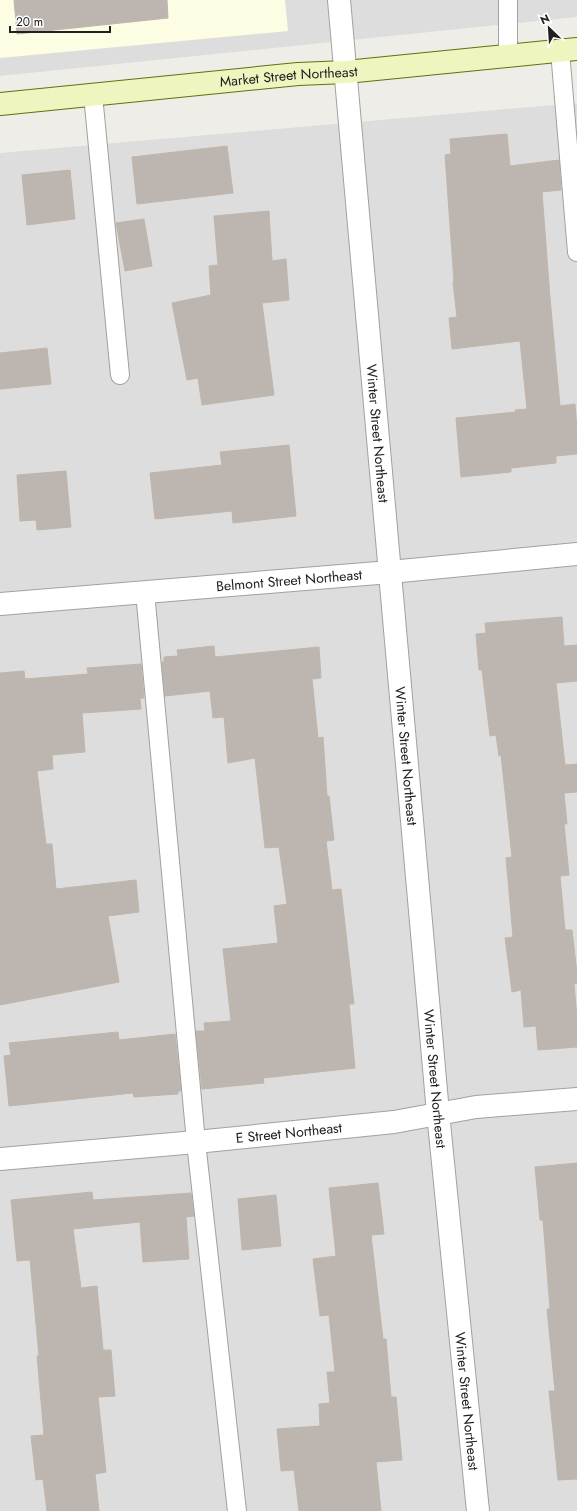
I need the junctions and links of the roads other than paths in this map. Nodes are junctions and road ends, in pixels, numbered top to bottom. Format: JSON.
{"nodes":[{"id":1,"x":339,"y":0,"type":"edge"},
{"id":2,"x":508,"y":0,"type":"edge"},
{"id":3,"x":569,"y":50,"type":"edge"},
{"id":4,"x":508,"y":56,"type":"junction"},
{"id":5,"x":346,"y":72,"type":"junction"},
{"id":6,"x":93,"y":95,"type":"junction"},
{"id":7,"x":0,"y":104,"type":"edge"},
{"id":8,"x":577,"y":252,"type":"edge"},
{"id":9,"x":120,"y":375,"type":"dead end"},
{"id":10,"x":577,"y":554,"type":"edge"},
{"id":11,"x":390,"y":572,"type":"junction"},
{"id":12,"x":145,"y":592,"type":"junction"},
{"id":13,"x":0,"y":604,"type":"edge"},
{"id":14,"x":577,"y":1099,"type":"edge"},
{"id":15,"x":438,"y":1113,"type":"junction"},
{"id":16,"x":196,"y":1142,"type":"junction"},
{"id":17,"x":0,"y":1159,"type":"edge"},
{"id":18,"x":237,"y":1511,"type":"edge"},
{"id":19,"x":478,"y":1511,"type":"edge"}],
"edges":[{"from":1,"to":5,"type":"street","name":"Winter Street Northeast"},
{"from":2,"to":4,"type":"lane"},
{"from":3,"to":4,"type":"main road","name":"Market Street Northeast"},
{"from":3,"to":8,"type":"lane"},
{"from":4,"to":5,"type":"main road","name":"Market Street Northeast"},
{"from":5,"to":6,"type":"main road","name":"Market Street Northeast"},
{"from":5,"to":11,"type":"street","name":"Winter Street Northeast"},
{"from":6,"to":7,"type":"main road","name":"Market Street Northeast"},
{"from":6,"to":9,"type":"lane"},
{"from":10,"to":11,"type":"street","name":"Belmont Street Northeast"},
{"from":11,"to":12,"type":"street","name":"Belmont Street Northeast"},
{"from":11,"to":15,"type":"street","name":"Winter Street Northeast"},
{"from":12,"to":13,"type":"street","name":"Belmont Street Northeast"},
{"from":12,"to":16,"type":"lane"},
{"from":14,"to":15,"type":"street","name":"E Street Northeast"},
{"from":15,"to":16,"type":"street","name":"E Street Northeast"},
{"from":15,"to":19,"type":"street","name":"Winter Street Northeast"},
{"from":16,"to":17,"type":"street","name":"E Street Northeast"},
{"from":16,"to":18,"type":"lane"}]}
